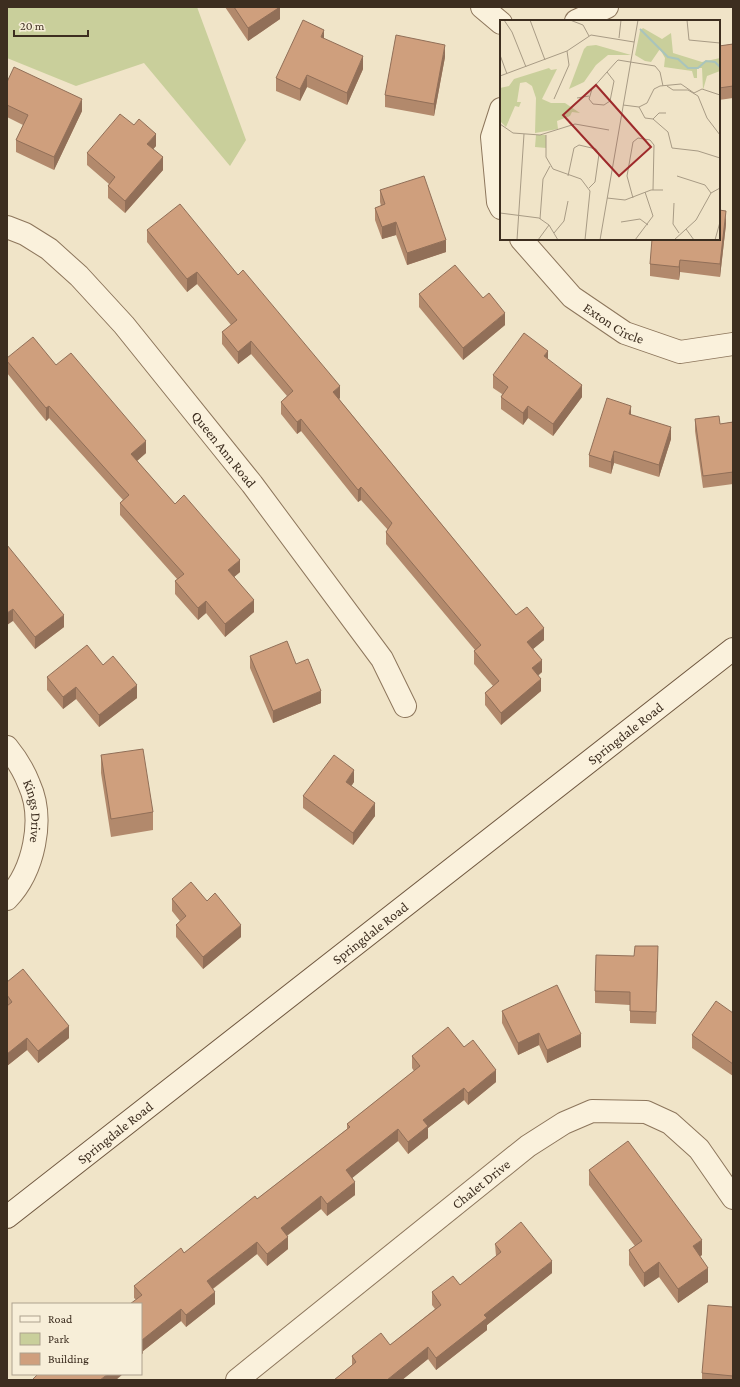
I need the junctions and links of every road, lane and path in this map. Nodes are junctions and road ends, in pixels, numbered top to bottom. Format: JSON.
{"nodes":[{"id":1,"x":482,"y":7,"type":"edge"},
{"id":2,"x":607,"y":7,"type":"edge"},
{"id":3,"x":578,"y":20,"type":"edge"},
{"id":4,"x":500,"y":22,"type":"edge"},
{"id":5,"x":500,"y":112,"type":"edge"},
{"id":6,"x":500,"y":206,"type":"edge"},
{"id":7,"x":7,"y":227,"type":"edge"},
{"id":8,"x":522,"y":240,"type":"edge"},
{"id":9,"x":733,"y":344,"type":"edge"},
{"id":10,"x":733,"y":649,"type":"edge"},
{"id":11,"x":405,"y":706,"type":"dead end"},
{"id":12,"x":7,"y":747,"type":"edge"},
{"id":13,"x":7,"y":899,"type":"edge"},
{"id":14,"x":733,"y":1198,"type":"edge"},
{"id":15,"x":7,"y":1217,"type":"edge"},
{"id":16,"x":237,"y":1380,"type":"edge"}],
"edges":[{"from":1,"to":4,"type":"street"},
{"from":2,"to":3,"type":"street"},
{"from":5,"to":6,"type":"street"},
{"from":7,"to":11,"type":"street","name":"Queen Ann Road"},
{"from":8,"to":9,"type":"street","name":"Exton Circle"},
{"from":10,"to":15,"type":"street","name":"Springdale Road"},
{"from":12,"to":13,"type":"street","name":"Kings Drive"},
{"from":14,"to":16,"type":"street","name":"Chalet Drive"}]}
